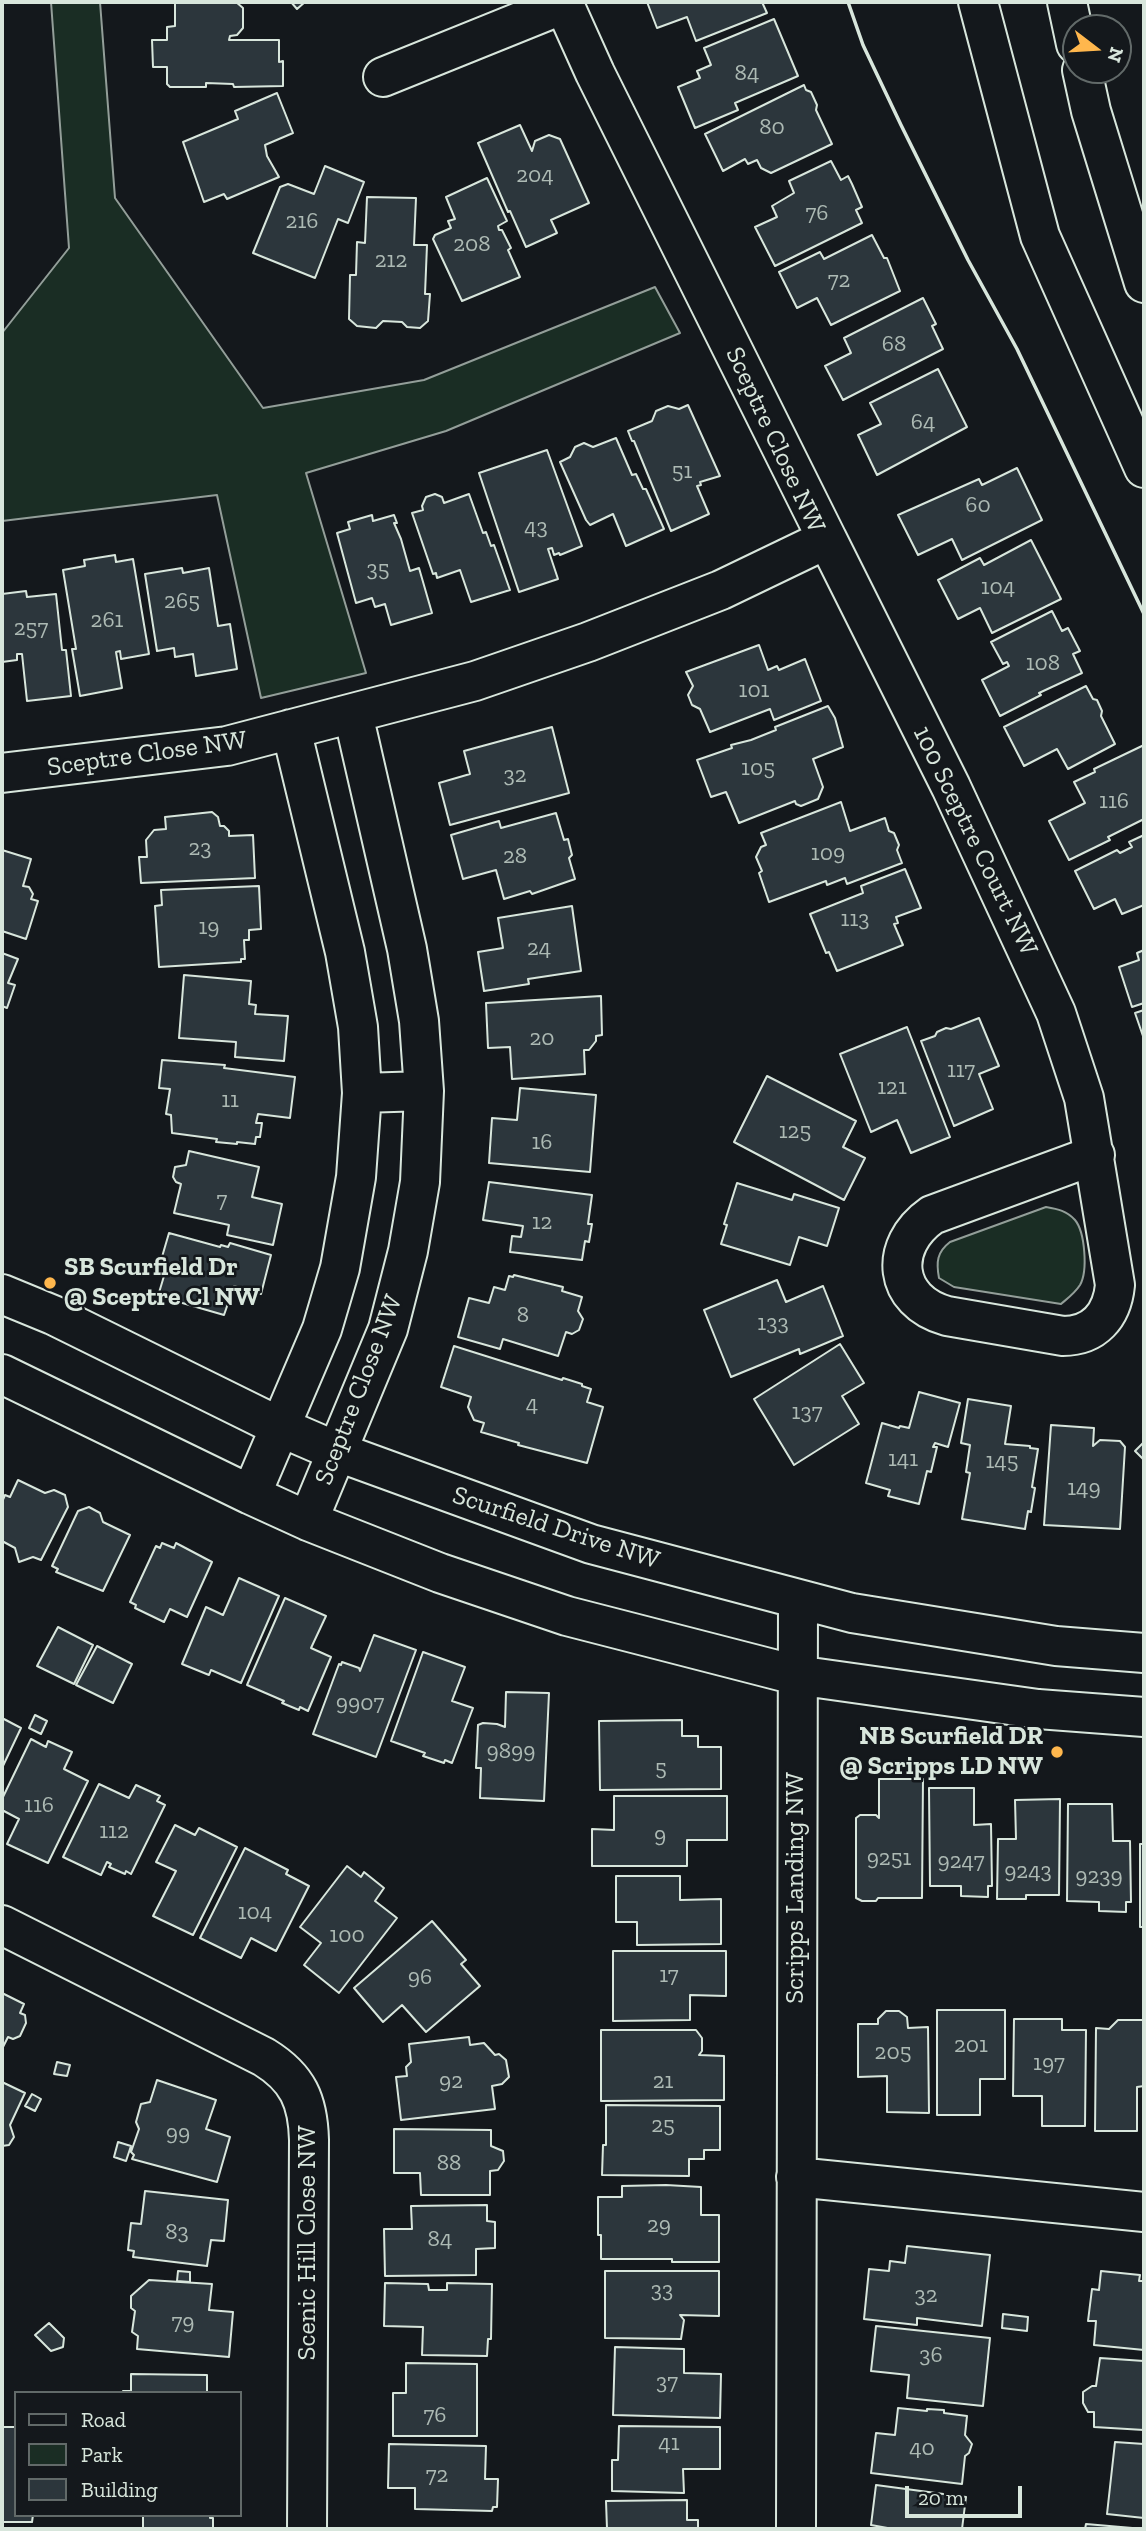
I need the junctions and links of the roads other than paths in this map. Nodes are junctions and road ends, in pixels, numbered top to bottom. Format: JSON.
{"nodes":[{"id":1,"x":978,"y":2,"type":"edge"},
{"id":2,"x":564,"y":3,"type":"edge"},
{"id":3,"x":383,"y":77,"type":"dead end"},
{"id":4,"x":1085,"y":84,"type":"edge"},
{"id":5,"x":1144,"y":283,"type":"edge"},
{"id":6,"x":1144,"y":468,"type":"edge"},
{"id":7,"x":827,"y":539,"type":"junction"},
{"id":8,"x":353,"y":714,"type":"junction"},
{"id":9,"x":291,"y":729,"type":"junction"},
{"id":10,"x":2,"y":773,"type":"edge"},
{"id":11,"x":424,"y":1091,"type":"junction"},
{"id":12,"x":362,"y":1093,"type":"junction"},
{"id":13,"x":1095,"y":1155,"type":"junction"},
{"id":14,"x":2,"y":1294,"type":"edge"},
{"id":15,"x":2,"y":1374,"type":"edge"},
{"id":16,"x":280,"y":1427,"type":"junction"},
{"id":17,"x":338,"y":1452,"type":"junction"},
{"id":18,"x":251,"y":1495,"type":"junction"},
{"id":19,"x":308,"y":1521,"type":"junction"},
{"id":20,"x":798,"y":1600,"type":"junction"},
{"id":21,"x":1144,"y":1653,"type":"edge"},
{"id":22,"x":796,"y":1675,"type":"junction"},
{"id":23,"x":1144,"y":1717,"type":"edge"},
{"id":24,"x":2,"y":1925,"type":"edge"},
{"id":25,"x":796,"y":2177,"type":"junction"},
{"id":26,"x":1144,"y":2212,"type":"edge"},
{"id":27,"x":307,"y":2529,"type":"edge"},
{"id":28,"x":796,"y":2529,"type":"edge"}],
"edges":[{"from":1,"to":6,"type":"street"},
{"from":2,"to":3,"type":"street"},
{"from":2,"to":7,"type":"street","name":"Sceptre Close NW"},
{"from":4,"to":5,"type":"street"},
{"from":7,"to":8,"type":"street","name":"Sceptre Close NW"},
{"from":7,"to":13,"type":"street","name":"100 Sceptre Court NW"},
{"from":8,"to":9,"type":"street","name":"Sceptre Close NW"},
{"from":8,"to":11,"type":"street","name":"Sceptre Close NW"},
{"from":9,"to":10,"type":"street","name":"Sceptre Close NW"},
{"from":9,"to":12,"type":"street"},
{"from":11,"to":12,"type":"street"},
{"from":11,"to":17,"type":"street","name":"Sceptre Close NW"},
{"from":12,"to":16,"type":"street"},
{"from":13,"to":13,"type":"street","name":"100 Sceptre Court NW"},
{"from":14,"to":16,"type":"street","name":"Scurfield Drive NW"},
{"from":15,"to":18,"type":"street"},
{"from":16,"to":17,"type":"street","name":"Scurfield Drive NW"},
{"from":16,"to":18,"type":"street"},
{"from":17,"to":19,"type":"street","name":"Sceptre Close NW"},
{"from":17,"to":20,"type":"street","name":"Scurfield Drive NW"},
{"from":18,"to":19,"type":"street"},
{"from":19,"to":22,"type":"street"},
{"from":20,"to":21,"type":"street","name":"Scurfield Drive NW"},
{"from":20,"to":22,"type":"street","name":"Scripps Landing NW"},
{"from":22,"to":23,"type":"street"},
{"from":22,"to":25,"type":"street","name":"Scripps Landing NW"},
{"from":24,"to":27,"type":"street","name":"Scenic Hill Close NW"},
{"from":25,"to":26,"type":"street"},
{"from":25,"to":28,"type":"street","name":"Scripps Landing NW"}]}
